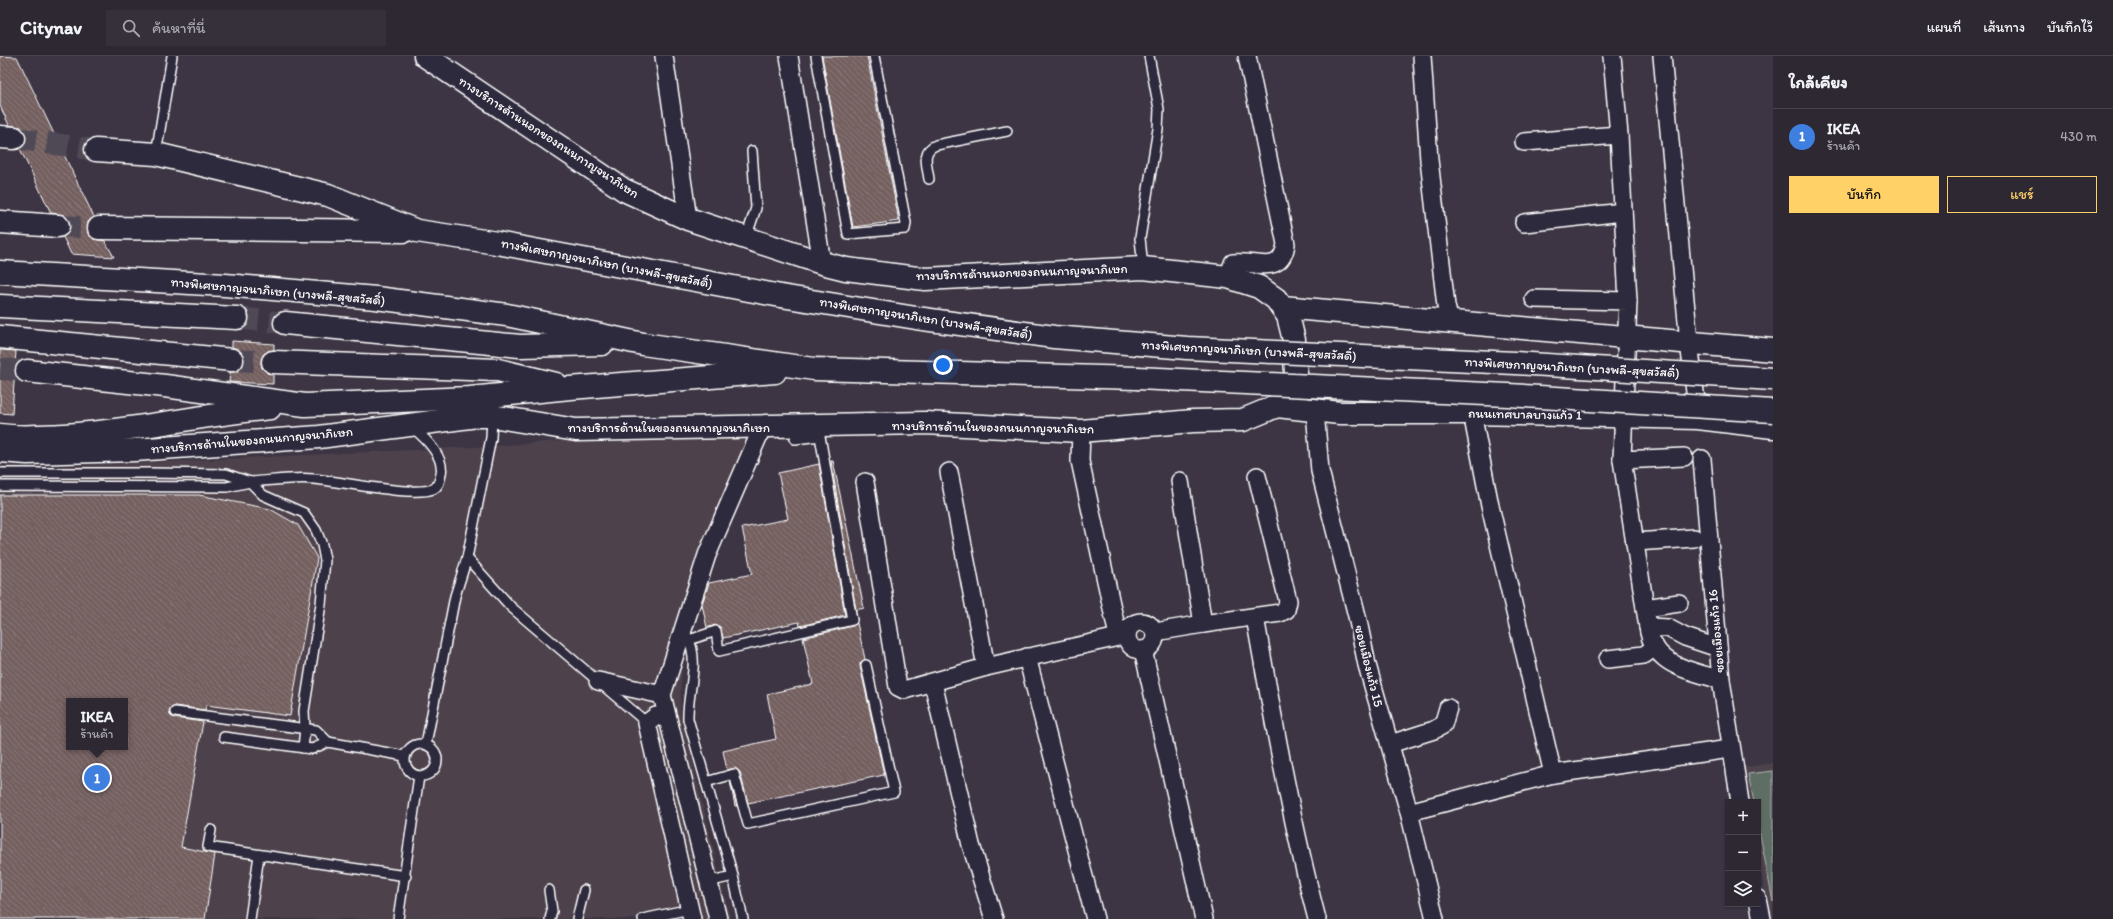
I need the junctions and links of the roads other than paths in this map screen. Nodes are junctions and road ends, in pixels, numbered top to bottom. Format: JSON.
{"nodes":[{"id":1,"x":172,"y":56,"type":"edge"},
{"id":2,"x":425,"y":56,"type":"edge"},
{"id":3,"x":664,"y":56,"type":"edge"},
{"id":4,"x":789,"y":56,"type":"edge"},
{"id":5,"x":816,"y":56,"type":"edge"},
{"id":6,"x":874,"y":56,"type":"edge"},
{"id":7,"x":1149,"y":56,"type":"edge"},
{"id":8,"x":1247,"y":56,"type":"edge"},
{"id":9,"x":1422,"y":56,"type":"edge"},
{"id":10,"x":1612,"y":56,"type":"edge"},
{"id":11,"x":1662,"y":56,"type":"edge"},
{"id":12,"x":1007,"y":131,"type":"dead end"},
{"id":13,"x":1620,"y":135,"type":"junction"},
{"id":14,"x":1524,"y":142,"type":"dead end"},
{"id":15,"x":96,"y":150,"type":"tunnel mouth"},
{"id":16,"x":752,"y":151,"type":"dead end"},
{"id":17,"x":156,"y":154,"type":"junction"},
{"id":18,"x":929,"y":179,"type":"dead end"},
{"id":19,"x":1623,"y":212,"type":"junction"},
{"id":20,"x":688,"y":219,"type":"junction"},
{"id":21,"x":0,"y":222,"type":"edge"},
{"id":22,"x":1524,"y":223,"type":"dead end"},
{"id":23,"x":58,"y":226,"type":"tunnel mouth"},
{"id":24,"x":99,"y":228,"type":"tunnel mouth"},
{"id":25,"x":417,"y":231,"type":"junction"},
{"id":26,"x":746,"y":238,"type":"junction"},
{"id":27,"x":822,"y":263,"type":"junction"},
{"id":28,"x":1142,"y":268,"type":"junction"},
{"id":29,"x":0,"y":272,"type":"edge"},
{"id":30,"x":1228,"y":277,"type":"junction"},
{"id":31,"x":1534,"y":299,"type":"dead end"},
{"id":32,"x":1628,"y":301,"type":"junction"},
{"id":33,"x":0,"y":306,"type":"edge"},
{"id":34,"x":1282,"y":307,"type":"junction"},
{"id":35,"x":237,"y":318,"type":"tunnel mouth"},
{"id":36,"x":1450,"y":322,"type":"junction"},
{"id":37,"x":285,"y":323,"type":"tunnel mouth"},
{"id":38,"x":0,"y":337,"type":"edge"},
{"id":39,"x":1627,"y":337,"type":"junction"},
{"id":40,"x":1689,"y":342,"type":"junction"},
{"id":41,"x":643,"y":344,"type":"junction"},
{"id":42,"x":1773,"y":350,"type":"edge"},
{"id":43,"x":232,"y":360,"type":"tunnel mouth"},
{"id":44,"x":273,"y":362,"type":"tunnel mouth"},
{"id":45,"x":814,"y":369,"type":"junction"},
{"id":46,"x":28,"y":371,"type":"tunnel mouth"},
{"id":47,"x":1773,"y":379,"type":"edge"},
{"id":48,"x":570,"y":388,"type":"junction"},
{"id":49,"x":305,"y":405,"type":"junction"},
{"id":50,"x":1277,"y":406,"type":"junction"},
{"id":51,"x":1315,"y":411,"type":"junction"},
{"id":52,"x":1773,"y":411,"type":"edge"},
{"id":53,"x":1472,"y":413,"type":"junction"},
{"id":54,"x":492,"y":416,"type":"junction"},
{"id":55,"x":1624,"y":416,"type":"junction"},
{"id":56,"x":1698,"y":418,"type":"junction"},
{"id":57,"x":410,"y":425,"type":"junction"},
{"id":58,"x":1773,"y":427,"type":"edge"},
{"id":59,"x":762,"y":428,"type":"junction"},
{"id":60,"x":1081,"y":431,"type":"junction"},
{"id":61,"x":0,"y":435,"type":"edge"},
{"id":62,"x":795,"y":439,"type":"dead end"},
{"id":63,"x":0,"y":451,"type":"edge"},
{"id":64,"x":1684,"y":457,"type":"dead end"},
{"id":65,"x":1702,"y":459,"type":"dead end"},
{"id":66,"x":1622,"y":460,"type":"junction"},
{"id":67,"x":949,"y":472,"type":"dead end"},
{"id":68,"x":0,"y":473,"type":"edge"},
{"id":69,"x":1257,"y":476,"type":"dead end"},
{"id":70,"x":1180,"y":481,"type":"dead end"},
{"id":71,"x":250,"y":482,"type":"junction"},
{"id":72,"x":865,"y":482,"type":"dead end"},
{"id":73,"x":0,"y":486,"type":"edge"},
{"id":74,"x":1694,"y":538,"type":"dead end"},
{"id":75,"x":1635,"y":542,"type":"junction"},
{"id":76,"x":467,"y":558,"type":"junction"},
{"id":77,"x":1678,"y":603,"type":"dead end"},
{"id":78,"x":1645,"y":608,"type":"junction"},
{"id":79,"x":1255,"y":617,"type":"junction"},
{"id":80,"x":1203,"y":624,"type":"junction"},
{"id":81,"x":1648,"y":627,"type":"junction"},
{"id":82,"x":1155,"y":632,"type":"junction"},
{"id":83,"x":686,"y":635,"type":"junction"},
{"id":84,"x":1122,"y":635,"type":"junction"},
{"id":85,"x":1655,"y":648,"type":"junction"},
{"id":86,"x":1718,"y":648,"type":"junction"},
{"id":87,"x":1143,"y":650,"type":"junction"},
{"id":88,"x":1027,"y":657,"type":"junction"},
{"id":89,"x":1608,"y":659,"type":"dead end"},
{"id":90,"x":866,"y":665,"type":"dead end"},
{"id":91,"x":986,"y":667,"type":"junction"},
{"id":92,"x":1721,"y":680,"type":"junction"},
{"id":93,"x":598,"y":681,"type":"junction"},
{"id":94,"x":933,"y":683,"type":"junction"},
{"id":95,"x":662,"y":695,"type":"junction"},
{"id":96,"x":1448,"y":708,"type":"dead end"},
{"id":97,"x":175,"y":712,"type":"dead end"},
{"id":98,"x":668,"y":719,"type":"junction"},
{"id":99,"x":647,"y":723,"type":"junction"},
{"id":100,"x":305,"y":728,"type":"junction"},
{"id":101,"x":224,"y":737,"type":"dead end"},
{"id":102,"x":328,"y":742,"type":"junction"},
{"id":103,"x":426,"y":744,"type":"junction"},
{"id":104,"x":1390,"y":744,"type":"junction"},
{"id":105,"x":304,"y":748,"type":"junction"},
{"id":106,"x":1730,"y":749,"type":"junction"},
{"id":107,"x":405,"y":756,"type":"junction"},
{"id":108,"x":1553,"y":774,"type":"junction"},
{"id":109,"x":419,"y":776,"type":"junction"},
{"id":110,"x":706,"y":782,"type":"junction"},
{"id":111,"x":1739,"y":799,"type":"edge"},
{"id":112,"x":1409,"y":812,"type":"junction"},
{"id":113,"x":211,"y":830,"type":"dead end"},
{"id":114,"x":259,"y":855,"type":"junction"},
{"id":115,"x":406,"y":876,"type":"junction"},
{"id":116,"x":733,"y":876,"type":"junction"},
{"id":117,"x":708,"y":882,"type":"junction"},
{"id":118,"x":549,"y":890,"type":"dead end"},
{"id":119,"x":584,"y":890,"type":"dead end"},
{"id":120,"x":1760,"y":907,"type":"edge"},
{"id":121,"x":691,"y":914,"type":"edge"},
{"id":122,"x":250,"y":919,"type":"edge"},
{"id":123,"x":398,"y":919,"type":"edge"},
{"id":124,"x":550,"y":919,"type":"edge"},
{"id":125,"x":577,"y":919,"type":"edge"},
{"id":126,"x":643,"y":919,"type":"edge"},
{"id":127,"x":718,"y":919,"type":"edge"},
{"id":128,"x":743,"y":919,"type":"edge"},
{"id":129,"x":994,"y":919,"type":"edge"},
{"id":130,"x":1095,"y":919,"type":"edge"},
{"id":131,"x":1204,"y":919,"type":"edge"},
{"id":132,"x":1317,"y":919,"type":"edge"},
{"id":133,"x":1435,"y":919,"type":"edge"},
{"id":134,"x":1762,"y":919,"type":"edge"}],
"edges":[{"from":1,"to":17,"type":"lane"},
{"from":2,"to":20,"type":"main road","name":"ทางบริการด้านนอกของถนนกาญจนาภิเษก"},
{"from":3,"to":20,"type":"street"},
{"from":4,"to":27,"type":"street"},
{"from":5,"to":6,"type":"lane"},
{"from":7,"to":28,"type":"lane"},
{"from":8,"to":30,"type":"street"},
{"from":9,"to":36,"type":"street"},
{"from":10,"to":13,"type":"street"},
{"from":11,"to":40,"type":"street"},
{"from":12,"to":18,"type":"lane"},
{"from":13,"to":14,"type":"street"},
{"from":13,"to":19,"type":"street"},
{"from":15,"to":17,"type":"main road","name":"ทางพิเศษกาญจนาภิเษก (บางพลี-สุขสวัสดิ์)"},
{"from":16,"to":26,"type":"lane"},
{"from":17,"to":25,"type":"main road","name":"ทางพิเศษกาญจนาภิเษก (บางพลี-สุขสวัสดิ์)"},
{"from":19,"to":22,"type":"street"},
{"from":19,"to":32,"type":"street"},
{"from":20,"to":26,"type":"main road","name":"ทางบริการด้านนอกของถนนกาญจนาภิเษก"},
{"from":21,"to":23,"type":"main road"},
{"from":24,"to":25,"type":"main road"},
{"from":25,"to":47,"type":"main road","name":"ทางพิเศษกาญจนาภิเษก (บางพลี-สุขสวัสดิ์)","bridge":true},
{"from":26,"to":27,"type":"main road","name":"ทางบริการด้านนอกของถนนกาญจนาภิเษก"},
{"from":27,"to":28,"type":"main road","name":"ทางบริการด้านนอกของถนนกาญจนาภิเษก"},
{"from":28,"to":30,"type":"main road","name":"ทางบริการด้านนอกของถนนกาญจนาภิเษก"},
{"from":29,"to":41,"type":"main road","name":"ทางพิเศษกาญจนาภิเษก (บางพลี-สุขสวัสดิ์)"},
{"from":30,"to":34,"type":"main road","name":"ทางบริการด้านนอกของถนนกาญจนาภิเษก"},
{"from":31,"to":32,"type":"street"},
{"from":32,"to":39,"type":"street"},
{"from":33,"to":35,"type":"main road"},
{"from":34,"to":36,"type":"main road"},
{"from":34,"to":50,"type":"main road","name":"ทางบริการด้านนอกของถนนกาญจนาภิเษก"},
{"from":36,"to":39,"type":"main road"},
{"from":37,"to":41,"type":"main road"},
{"from":38,"to":43,"type":"main road"},
{"from":39,"to":40,"type":"main road"},
{"from":39,"to":55,"type":"street"},
{"from":40,"to":42,"type":"main road"},
{"from":40,"to":56,"type":"street"},
{"from":41,"to":45,"type":"main road","name":"ทางพิเศษกาญจนาภิเษก (บางพลี-สุขสวัสดิ์)"},
{"from":44,"to":48,"type":"main road","name":"ทางพิเศษกาญจนาภิเษก (บางพลี-สุขสวัสดิ์)"},
{"from":45,"to":48,"type":"main road","name":"ทางพิเศษกาญจนาภิเษก (บางพลี-สุขสวัสดิ์)"},
{"from":45,"to":52,"type":"main road","name":"ทางพิเศษกาญจนาภิเษก (บางพลี-สุขสวัสดิ์)","bridge":true},
{"from":46,"to":49,"type":"main road","name":"ทางพิเศษกาญจนาภิเษก (บางพลี-สุขสวัสดิ์)"},
{"from":48,"to":49,"type":"main road","name":"ทางพิเศษกาญจนาภิเษก (บางพลี-สุขสวัสดิ์)"},
{"from":49,"to":61,"type":"main road"},
{"from":50,"to":51,"type":"main road","name":"ถนนเทศบาลบางแก้ว 1"},
{"from":50,"to":60,"type":"main road","name":"ทางบริการด้านในของถนนกาญจนาภิเษก"},
{"from":51,"to":53,"type":"main road","name":"ถนนเทศบาลบางแก้ว 1"},
{"from":51,"to":104,"type":"street","name":"ซอยเมืองแก้ว 15"},
{"from":53,"to":55,"type":"main road","name":"ถนนเทศบาลบางแก้ว 1"},
{"from":53,"to":108,"type":"street"},
{"from":54,"to":57,"type":"main road","name":"ทางบริการด้านในของถนนกาญจนาภิเษก"},
{"from":54,"to":59,"type":"main road","name":"ทางบริการด้านในของถนนกาญจนาภิเษก"},
{"from":54,"to":76,"type":"lane"},
{"from":55,"to":56,"type":"main road","name":"ถนนเทศบาลบางแก้ว 1"},
{"from":55,"to":66,"type":"street"},
{"from":56,"to":58,"type":"main road","name":"ถนนเทศบาลบางแก้ว 1"},
{"from":57,"to":63,"type":"main road","name":"ทางบริการด้านในของถนนกาญจนาภิเษก"},
{"from":57,"to":71,"type":"lane"},
{"from":59,"to":60,"type":"main road","name":"ทางบริการด้านในของถนนกาญจนาภิเษก"},
{"from":59,"to":83,"type":"street"},
{"from":60,"to":84,"type":"street"},
{"from":62,"to":83,"type":"lane"},
{"from":64,"to":66,"type":"street"},
{"from":65,"to":86,"type":"street","name":"ซอยเมืองแก้ว 16"},
{"from":66,"to":75,"type":"street"},
{"from":67,"to":91,"type":"street"},
{"from":68,"to":71,"type":"lane"},
{"from":69,"to":79,"type":"street"},
{"from":70,"to":80,"type":"street"},
{"from":71,"to":73,"type":"lane"},
{"from":71,"to":100,"type":"lane"},
{"from":72,"to":94,"type":"street"},
{"from":74,"to":75,"type":"street"},
{"from":75,"to":78,"type":"street"},
{"from":76,"to":93,"type":"lane"},
{"from":76,"to":103,"type":"lane"},
{"from":77,"to":78,"type":"street"},
{"from":78,"to":81,"type":"street"},
{"from":79,"to":80,"type":"street"},
{"from":79,"to":132,"type":"street"},
{"from":80,"to":82,"type":"street"},
{"from":81,"to":85,"type":"street"},
{"from":81,"to":86,"type":"street"},
{"from":82,"to":84,"type":"street"},
{"from":82,"to":87,"type":"street"},
{"from":83,"to":95,"type":"street"},
{"from":83,"to":110,"type":"lane"},
{"from":84,"to":87,"type":"street"},
{"from":84,"to":88,"type":"street"},
{"from":85,"to":89,"type":"street"},
{"from":85,"to":92,"type":"street"},
{"from":86,"to":92,"type":"street","name":"ซอยเมืองแก้ว 16"},
{"from":87,"to":131,"type":"street"},
{"from":88,"to":91,"type":"street"},
{"from":88,"to":130,"type":"street"},
{"from":90,"to":110,"type":"lane"},
{"from":91,"to":94,"type":"street"},
{"from":92,"to":106,"type":"street","name":"ซอยเมืองแก้ว 16"},
{"from":93,"to":95,"type":"street"},
{"from":93,"to":99,"type":"lane"},
{"from":94,"to":129,"type":"street"},
{"from":95,"to":98,"type":"street"},
{"from":96,"to":104,"type":"street"},
{"from":97,"to":100,"type":"lane"},
{"from":98,"to":99,"type":"street"},
{"from":98,"to":117,"type":"street"},
{"from":99,"to":121,"type":"street"},
{"from":100,"to":102,"type":"lane"},
{"from":100,"to":105,"type":"lane"},
{"from":101,"to":105,"type":"lane"},
{"from":102,"to":105,"type":"lane"},
{"from":102,"to":107,"type":"lane"},
{"from":103,"to":107,"type":"lane"},
{"from":103,"to":109,"type":"lane"},
{"from":104,"to":112,"type":"street","name":"ซอยเมืองแก้ว 15"},
{"from":106,"to":108,"type":"street"},
{"from":106,"to":111,"type":"street","name":"ซอยเมืองแก้ว 16"},
{"from":107,"to":109,"type":"lane"},
{"from":108,"to":112,"type":"street"},
{"from":109,"to":115,"type":"lane"},
{"from":110,"to":116,"type":"lane"},
{"from":112,"to":133,"type":"street","name":"ซอยเมืองแก้ว 15"},
{"from":113,"to":114,"type":"lane"},
{"from":114,"to":115,"type":"lane"},
{"from":114,"to":122,"type":"lane"},
{"from":115,"to":123,"type":"lane"},
{"from":116,"to":117,"type":"lane"},
{"from":116,"to":128,"type":"lane"},
{"from":117,"to":127,"type":"street"},
{"from":118,"to":124,"type":"lane"},
{"from":119,"to":125,"type":"lane"},
{"from":120,"to":134,"type":"street"},
{"from":121,"to":126,"type":"lane"}]}
